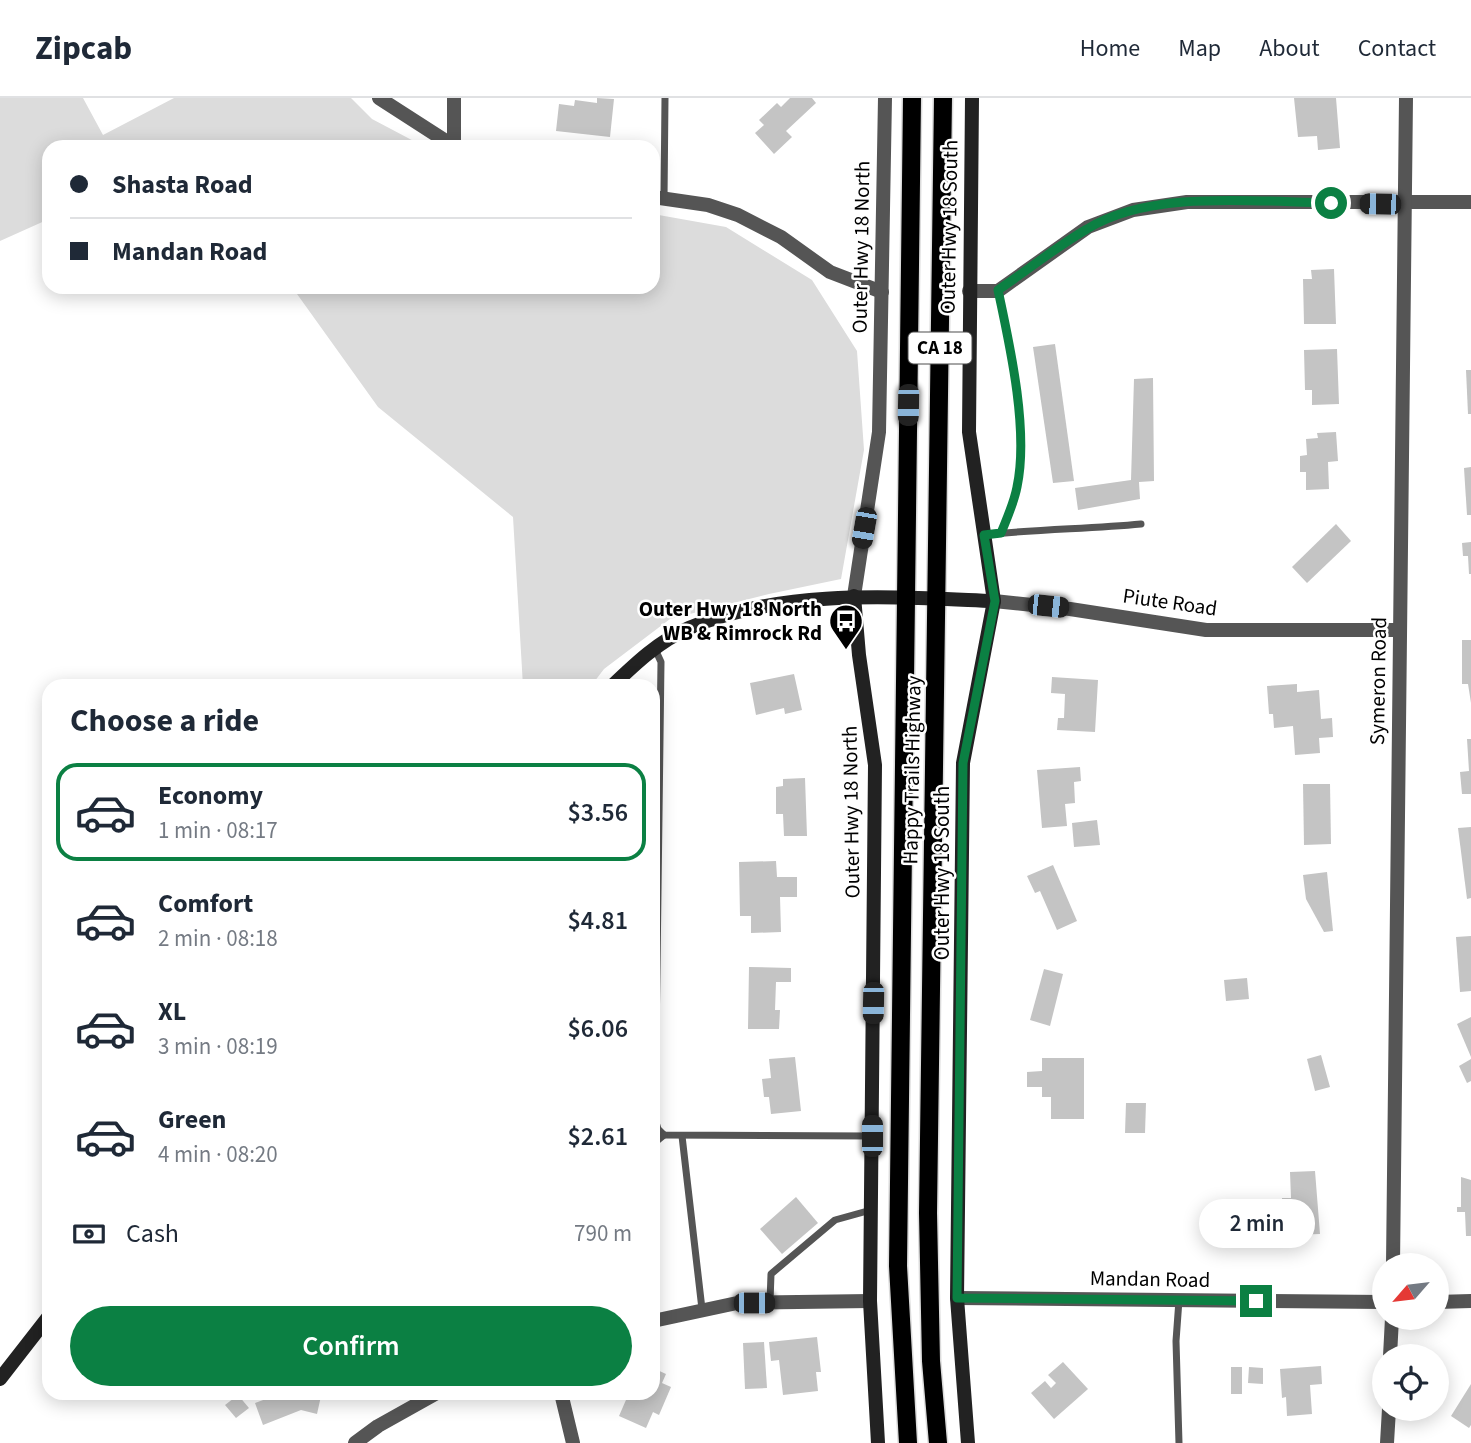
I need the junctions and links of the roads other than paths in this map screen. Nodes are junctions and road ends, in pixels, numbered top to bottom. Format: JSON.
{"nodes":[{"id":1,"x":379,"y":98,"type":"edge"},
{"id":2,"x":454,"y":98,"type":"edge"},
{"id":3,"x":665,"y":98,"type":"edge"},
{"id":4,"x":885,"y":98,"type":"edge"},
{"id":5,"x":912,"y":98,"type":"edge"},
{"id":6,"x":943,"y":98,"type":"edge"},
{"id":7,"x":972,"y":98,"type":"edge"},
{"id":8,"x":1406,"y":98,"type":"edge"},
{"id":9,"x":443,"y":140,"type":"edge"},
{"id":10,"x":454,"y":140,"type":"edge"},
{"id":11,"x":660,"y":169,"type":"edge"},
{"id":12,"x":660,"y":198,"type":"edge"},
{"id":13,"x":1471,"y":202,"type":"edge"},
{"id":14,"x":1405,"y":204,"type":"junction"},
{"id":15,"x":998,"y":290,"type":"junction"},
{"id":16,"x":969,"y":291,"type":"junction"},
{"id":17,"x":882,"y":292,"type":"junction"},
{"id":18,"x":1141,"y":524,"type":"dead end"},
{"id":19,"x":1001,"y":533,"type":"junction"},
{"id":20,"x":984,"y":535,"type":"junction"},
{"id":21,"x":854,"y":596,"type":"junction"},
{"id":22,"x":906,"y":598,"type":"junction"},
{"id":23,"x":936,"y":599,"type":"junction"},
{"id":24,"x":995,"y":601,"type":"junction"},
{"id":25,"x":1399,"y":629,"type":"junction"},
{"id":26,"x":655,"y":648,"type":"junction"},
{"id":27,"x":620,"y":679,"type":"edge"},
{"id":28,"x":660,"y":738,"type":"edge"},
{"id":29,"x":660,"y":1132,"type":"edge"},
{"id":30,"x":664,"y":1135,"type":"junction"},
{"id":31,"x":681,"y":1136,"type":"junction"},
{"id":32,"x":872,"y":1136,"type":"junction"},
{"id":33,"x":660,"y":1138,"type":"edge"},
{"id":34,"x":872,"y":1210,"type":"junction"},
{"id":35,"x":1393,"y":1253,"type":"edge"},
{"id":36,"x":957,"y":1298,"type":"junction"},
{"id":37,"x":1179,"y":1300,"type":"junction"},
{"id":38,"x":870,"y":1301,"type":"junction"},
{"id":39,"x":1471,"y":1301,"type":"edge"},
{"id":40,"x":1372,"y":1302,"type":"edge"},
{"id":41,"x":1449,"y":1302,"type":"edge"},
{"id":42,"x":770,"y":1303,"type":"junction"},
{"id":43,"x":702,"y":1309,"type":"junction"},
{"id":44,"x":660,"y":1319,"type":"edge"},
{"id":45,"x":42,"y":1325,"type":"edge"},
{"id":46,"x":0,"y":1379,"type":"edge"},
{"id":47,"x":424,"y":1400,"type":"edge"},
{"id":48,"x":563,"y":1400,"type":"edge"},
{"id":49,"x":1388,"y":1421,"type":"edge"},
{"id":50,"x":355,"y":1443,"type":"edge"},
{"id":51,"x":573,"y":1443,"type":"edge"},
{"id":52,"x":878,"y":1443,"type":"edge"},
{"id":53,"x":908,"y":1443,"type":"edge"},
{"id":54,"x":938,"y":1443,"type":"edge"},
{"id":55,"x":968,"y":1443,"type":"edge"},
{"id":56,"x":1179,"y":1443,"type":"edge"},
{"id":57,"x":1387,"y":1443,"type":"edge"}],
"edges":[{"from":1,"to":9,"type":"street"},
{"from":2,"to":10,"type":"street"},
{"from":3,"to":11,"type":"lane"},
{"from":4,"to":17,"type":"street","name":"Outer Hwy 18 North"},
{"from":5,"to":22,"type":"main road","name":"Happy Trails Highway","number":"CA 18"},
{"from":6,"to":23,"type":"main road","name":"Happy Trails Highway","number":"CA 18"},
{"from":7,"to":16,"type":"street","name":"Outer Hwy 18 South"},
{"from":8,"to":14,"type":"street","name":"Symeron Road"},
{"from":12,"to":17,"type":"street"},
{"from":13,"to":14,"type":"street"},
{"from":14,"to":15,"type":"street"},
{"from":14,"to":25,"type":"street","name":"Symeron Road"},
{"from":15,"to":16,"type":"street"},
{"from":15,"to":19,"type":"lane"},
{"from":16,"to":20,"type":"street","name":"Outer Hwy 18 South"},
{"from":17,"to":21,"type":"street","name":"Outer Hwy 18 North"},
{"from":18,"to":19,"type":"lane"},
{"from":19,"to":20,"type":"lane"},
{"from":20,"to":24,"type":"street","name":"Outer Hwy 18 South"},
{"from":21,"to":22,"type":"street","name":"Piute Road"},
{"from":21,"to":26,"type":"street","name":"Piute Road"},
{"from":21,"to":32,"type":"street","name":"Outer Hwy 18 North"},
{"from":22,"to":23,"type":"street","name":"Piute Road"},
{"from":22,"to":53,"type":"main road","name":"Happy Trails Highway","number":"CA 18"},
{"from":23,"to":24,"type":"street","name":"Piute Road"},
{"from":23,"to":54,"type":"main road","name":"Happy Trails Highway","number":"CA 18"},
{"from":24,"to":25,"type":"street","name":"Piute Road"},
{"from":24,"to":36,"type":"street","name":"Outer Hwy 18 South"},
{"from":25,"to":35,"type":"street","name":"Symeron Road"},
{"from":26,"to":27,"type":"street","name":"Piute Road"},
{"from":26,"to":28,"type":"lane"},
{"from":29,"to":30,"type":"lane"},
{"from":30,"to":31,"type":"lane"},
{"from":30,"to":33,"type":"lane"},
{"from":31,"to":32,"type":"lane"},
{"from":31,"to":43,"type":"lane"},
{"from":32,"to":34,"type":"street","name":"Outer Hwy 18 North"},
{"from":34,"to":38,"type":"street","name":"Outer Hwy 18 North"},
{"from":34,"to":42,"type":"lane"},
{"from":36,"to":37,"type":"street","name":"Mandan Road"},
{"from":36,"to":55,"type":"street","name":"Outer Hwy 18 South"},
{"from":37,"to":40,"type":"street","name":"Mandan Road"},
{"from":37,"to":56,"type":"lane"},
{"from":38,"to":42,"type":"street"},
{"from":38,"to":52,"type":"street","name":"Outer Hwy 18 North"},
{"from":39,"to":41,"type":"street"},
{"from":42,"to":43,"type":"street"},
{"from":43,"to":44,"type":"street"},
{"from":45,"to":46,"type":"street"},
{"from":47,"to":50,"type":"street"},
{"from":48,"to":51,"type":"street"},
{"from":49,"to":57,"type":"street"}]}
